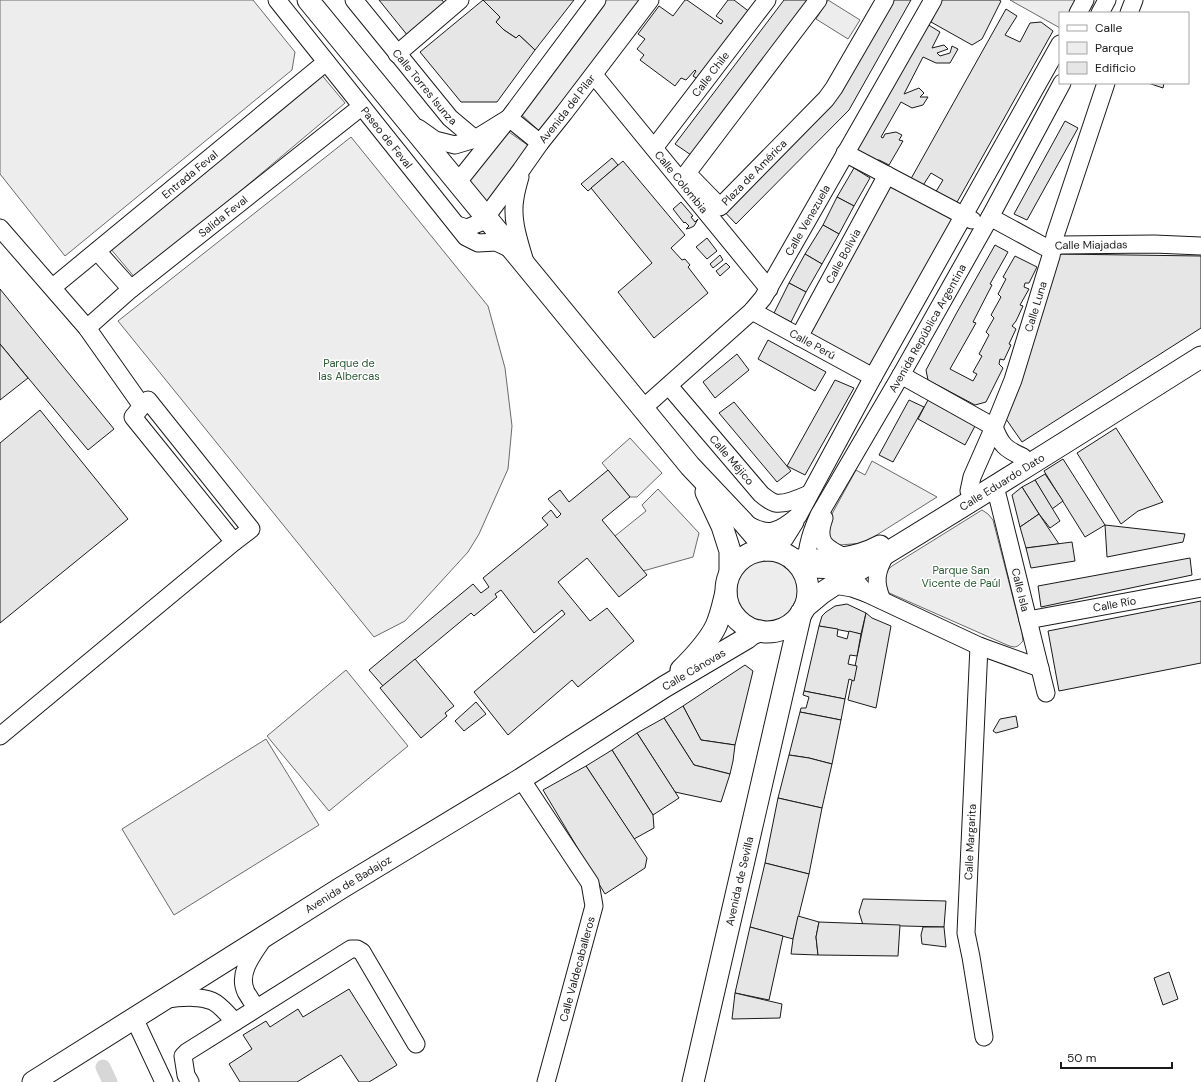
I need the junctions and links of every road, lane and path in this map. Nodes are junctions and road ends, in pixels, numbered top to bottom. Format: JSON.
{"nodes":[{"id":1,"x":277,"y":0,"type":"edge"},
{"id":2,"x":308,"y":0,"type":"edge"},
{"id":3,"x":354,"y":0,"type":"edge"},
{"id":4,"x":460,"y":0,"type":"edge"},
{"id":5,"x":597,"y":0,"type":"edge"},
{"id":6,"x":650,"y":0,"type":"edge"},
{"id":7,"x":818,"y":0,"type":"edge"},
{"id":8,"x":885,"y":0,"type":"edge"},
{"id":9,"x":933,"y":0,"type":"edge"},
{"id":10,"x":1085,"y":0,"type":"edge"},
{"id":11,"x":1107,"y":0,"type":"edge"},
{"id":12,"x":1134,"y":0,"type":"edge"},
{"id":13,"x":763,"y":1,"type":"edge"},
{"id":14,"x":1079,"y":12,"type":"edge"},
{"id":15,"x":1101,"y":12,"type":"edge"},
{"id":16,"x":1129,"y":12,"type":"edge"},
{"id":17,"x":1059,"y":46,"type":"edge"},
{"id":18,"x":398,"y":54,"type":"junction"},
{"id":19,"x":326,"y":62,"type":"junction"},
{"id":20,"x":594,"y":75,"type":"junction"},
{"id":21,"x":1061,"y":84,"type":"edge"},
{"id":22,"x":1106,"y":84,"type":"edge"},
{"id":23,"x":362,"y":107,"type":"junction"},
{"id":24,"x":509,"y":118,"type":"junction"},
{"id":25,"x":406,"y":120,"type":"junction"},
{"id":26,"x":475,"y":139,"type":"junction"},
{"id":27,"x":540,"y":143,"type":"junction"},
{"id":28,"x":654,"y":148,"type":"junction"},
{"id":29,"x":845,"y":153,"type":"junction"},
{"id":30,"x":521,"y":170,"type":"junction"},
{"id":31,"x":887,"y":175,"type":"junction"},
{"id":32,"x":458,"y":183,"type":"junction"},
{"id":33,"x":964,"y":215,"type":"junction"},
{"id":34,"x":486,"y":217,"type":"junction"},
{"id":35,"x":987,"y":222,"type":"junction"},
{"id":36,"x":457,"y":226,"type":"junction"},
{"id":37,"x":0,"y":228,"type":"edge"},
{"id":38,"x":1201,"y":246,"type":"edge"},
{"id":39,"x":1052,"y":247,"type":"junction"},
{"id":40,"x":513,"y":250,"type":"junction"},
{"id":41,"x":97,"y":251,"type":"junction"},
{"id":42,"x":527,"y":268,"type":"junction"},
{"id":43,"x":52,"y":288,"type":"junction"},
{"id":44,"x":131,"y":289,"type":"junction"},
{"id":45,"x":769,"y":289,"type":"junction"},
{"id":46,"x":752,"y":312,"type":"junction"},
{"id":47,"x":87,"y":328,"type":"junction"},
{"id":48,"x":799,"y":337,"type":"junction"},
{"id":49,"x":1201,"y":345,"type":"edge"},
{"id":50,"x":1201,"y":357,"type":"edge"},
{"id":51,"x":902,"y":375,"type":"junction"},
{"id":52,"x":873,"y":377,"type":"junction"},
{"id":53,"x":669,"y":386,"type":"junction"},
{"id":54,"x":142,"y":406,"type":"junction"},
{"id":55,"x":642,"y":409,"type":"junction"},
{"id":56,"x":994,"y":427,"type":"junction"},
{"id":57,"x":177,"y":436,"type":"junction"},
{"id":58,"x":159,"y":450,"type":"junction"},
{"id":59,"x":1023,"y":457,"type":"junction"},
{"id":60,"x":696,"y":474,"type":"junction"},
{"id":61,"x":995,"y":487,"type":"junction"},
{"id":62,"x":969,"y":491,"type":"junction"},
{"id":63,"x":810,"y":494,"type":"junction"},
{"id":64,"x":832,"y":496,"type":"junction"},
{"id":65,"x":798,"y":516,"type":"junction"},
{"id":66,"x":743,"y":522,"type":"junction"},
{"id":67,"x":234,"y":542,"type":"junction"},
{"id":68,"x":770,"y":550,"type":"junction"},
{"id":69,"x":886,"y":554,"type":"junction"},
{"id":70,"x":802,"y":566,"type":"junction"},
{"id":71,"x":843,"y":573,"type":"junction"},
{"id":72,"x":728,"y":582,"type":"junction"},
{"id":73,"x":1201,"y":588,"type":"edge"},
{"id":74,"x":882,"y":600,"type":"junction"},
{"id":75,"x":803,"y":611,"type":"junction"},
{"id":76,"x":1028,"y":620,"type":"junction"},
{"id":77,"x":764,"y":632,"type":"junction"},
{"id":78,"x":979,"y":646,"type":"junction"},
{"id":79,"x":1040,"y":668,"type":"junction"},
{"id":80,"x":785,"y":681,"type":"junction"},
{"id":81,"x":664,"y":686,"type":"junction"},
{"id":82,"x":1046,"y":693,"type":"dead end"},
{"id":83,"x":0,"y":736,"type":"edge"},
{"id":84,"x":521,"y":779,"type":"junction"},
{"id":85,"x":264,"y":936,"type":"junction"},
{"id":86,"x":215,"y":967,"type":"junction"},
{"id":87,"x":243,"y":981,"type":"junction"},
{"id":88,"x":165,"y":999,"type":"junction"},
{"id":89,"x":212,"y":1001,"type":"junction"},
{"id":90,"x":256,"y":1008,"type":"junction"},
{"id":91,"x":134,"y":1018,"type":"junction"},
{"id":92,"x":235,"y":1022,"type":"junction"},
{"id":93,"x":984,"y":1037,"type":"dead end"},
{"id":94,"x":416,"y":1044,"type":"dead end"},
{"id":95,"x":53,"y":1076,"type":"edge"},
{"id":96,"x":33,"y":1082,"type":"edge"},
{"id":97,"x":164,"y":1082,"type":"edge"},
{"id":98,"x":190,"y":1082,"type":"edge"},
{"id":99,"x":546,"y":1082,"type":"edge"},
{"id":100,"x":693,"y":1082,"type":"edge"}],
"edges":[{"from":1,"to":19,"type":"street","name":"Paseo de Feval"},
{"from":2,"to":25,"type":"main road"},
{"from":3,"to":18,"type":"street","name":"Calle Torres Isunza"},
{"from":4,"to":18,"type":"street"},
{"from":5,"to":24,"type":"street"},
{"from":6,"to":20,"type":"street","name":"Avenida del Pilar"},
{"from":7,"to":8,"type":"street","name":"Plaza de América"},
{"from":9,"to":29,"type":"street","name":"Calle Venezuela"},
{"from":10,"to":14,"type":"street"},
{"from":11,"to":15,"type":"street"},
{"from":12,"to":16,"type":"street"},
{"from":13,"to":28,"type":"street","name":"Calle Chile"},
{"from":17,"to":33,"type":"street"},
{"from":18,"to":26,"type":"street","name":"Calle Torres Isunza"},
{"from":19,"to":23,"type":"street","name":"Paseo de Feval"},
{"from":19,"to":41,"type":"street","name":"Entrada Feval"},
{"from":20,"to":27,"type":"street","name":"Avenida del Pilar"},
{"from":20,"to":28,"type":"street","name":"Calle Colombia"},
{"from":21,"to":35,"type":"street","name":"Avenida República Argentina"},
{"from":22,"to":39,"type":"street","name":"Calle Luna"},
{"from":23,"to":36,"type":"street","name":"Paseo de Feval"},
{"from":23,"to":44,"type":"street","name":"Salida Feval"},
{"from":24,"to":26,"type":"street"},
{"from":24,"to":27,"type":"street"},
{"from":24,"to":32,"type":"street"},
{"from":25,"to":26,"type":"street"},
{"from":25,"to":32,"type":"main road"},
{"from":27,"to":30,"type":"street","name":"Avenida del Pilar"},
{"from":28,"to":45,"type":"street","name":"Calle Colombia"},
{"from":29,"to":31,"type":"street"},
{"from":29,"to":45,"type":"street","name":"Calle Venezuela"},
{"from":30,"to":34,"type":"street","name":"Avenida del Pilar"},
{"from":30,"to":42,"type":"street"},
{"from":31,"to":33,"type":"street"},
{"from":31,"to":48,"type":"street","name":"Calle Bolivia"},
{"from":32,"to":34,"type":"main road"},
{"from":33,"to":35,"type":"street","name":"Calle Miajadas"},
{"from":33,"to":52,"type":"street"},
{"from":34,"to":36,"type":"street"},
{"from":34,"to":40,"type":"main road"},
{"from":35,"to":39,"type":"street","name":"Calle Miajadas"},
{"from":35,"to":51,"type":"street","name":"Avenida República Argentina"},
{"from":36,"to":40,"type":"street","name":"Paseo de Feval"},
{"from":37,"to":43,"type":"street"},
{"from":38,"to":39,"type":"street","name":"Calle Miajadas"},
{"from":39,"to":56,"type":"street","name":"Calle Luna"},
{"from":40,"to":42,"type":"main road"},
{"from":41,"to":43,"type":"street","name":"Entrada Feval"},
{"from":41,"to":44,"type":"street"},
{"from":42,"to":55,"type":"main road"},
{"from":43,"to":47,"type":"street"},
{"from":44,"to":47,"type":"street","name":"Salida Feval"},
{"from":45,"to":46,"type":"street","name":"Calle Venezuela"},
{"from":46,"to":48,"type":"street","name":"Calle Perú"},
{"from":46,"to":53,"type":"street","name":"Calle Venezuela"},
{"from":47,"to":54,"type":"street"},
{"from":48,"to":52,"type":"street","name":"Calle Perú"},
{"from":49,"to":59,"type":"main road","name":"Calle Eduardo Dato"},
{"from":50,"to":61,"type":"main road","name":"Calle Eduardo Dato"},
{"from":51,"to":56,"type":"street"},
{"from":51,"to":64,"type":"street","name":"Avenida República Argentina"},
{"from":52,"to":63,"type":"street"},
{"from":53,"to":55,"type":"street","name":"Calle Venezuela"},
{"from":53,"to":63,"type":"street","name":"Calle Méjico"},
{"from":54,"to":57,"type":"street"},
{"from":54,"to":58,"type":"street"},
{"from":55,"to":60,"type":"main road"},
{"from":56,"to":59,"type":"street"},
{"from":56,"to":62,"type":"street","name":"Calle Luna"},
{"from":57,"to":58,"type":"street"},
{"from":57,"to":67,"type":"street"},
{"from":58,"to":67,"type":"street"},
{"from":59,"to":62,"type":"main road","name":"Calle Eduardo Dato"},
{"from":60,"to":66,"type":"main road"},
{"from":60,"to":72,"type":"main road"},
{"from":61,"to":69,"type":"main road","name":"Calle Eduardo Dato"},
{"from":61,"to":76,"type":"street","name":"Calle Isla"},
{"from":62,"to":71,"type":"main road","name":"Calle Eduardo Dato"},
{"from":63,"to":65,"type":"street"},
{"from":64,"to":70,"type":"street","name":"Avenida República Argentina"},
{"from":64,"to":71,"type":"street"},
{"from":65,"to":66,"type":"street"},
{"from":65,"to":68,"type":"street"},
{"from":66,"to":68,"type":"main road"},
{"from":67,"to":83,"type":"street"},
{"from":68,"to":70,"type":"main road"},
{"from":68,"to":72,"type":"main road"},
{"from":69,"to":71,"type":"main road","name":"Calle Eduardo Dato"},
{"from":69,"to":74,"type":"street"},
{"from":70,"to":71,"type":"main road","name":"Calle Eduardo Dato"},
{"from":70,"to":75,"type":"main road"},
{"from":71,"to":74,"type":"street"},
{"from":71,"to":75,"type":"main road","name":"Calle Eduardo Dato"},
{"from":72,"to":77,"type":"main road"},
{"from":72,"to":81,"type":"main road","name":"Calle Cánovas"},
{"from":73,"to":76,"type":"street","name":"Calle Río"},
{"from":74,"to":78,"type":"street"},
{"from":75,"to":77,"type":"main road"},
{"from":75,"to":80,"type":"main road","name":"Avenida de Sevilla"},
{"from":76,"to":79,"type":"street","name":"Calle Isla"},
{"from":77,"to":80,"type":"main road","name":"Avenida de Sevilla"},
{"from":77,"to":81,"type":"main road","name":"Calle Cánovas"},
{"from":78,"to":79,"type":"street"},
{"from":78,"to":93,"type":"street","name":"Calle Margarita"},
{"from":79,"to":82,"type":"street","name":"Calle Isla"},
{"from":80,"to":100,"type":"main road","name":"Avenida de Sevilla"},
{"from":81,"to":84,"type":"main road","name":"Avenida de Badajoz"},
{"from":84,"to":85,"type":"main road","name":"Avenida de Badajoz"},
{"from":84,"to":99,"type":"street","name":"Calle Valdecaballeros"},
{"from":85,"to":86,"type":"main road","name":"Avenida de Badajoz"},
{"from":85,"to":87,"type":"street"},
{"from":86,"to":87,"type":"street"},
{"from":86,"to":88,"type":"main road","name":"Avenida de Badajoz"},
{"from":86,"to":89,"type":"street"},
{"from":87,"to":90,"type":"street"},
{"from":88,"to":89,"type":"street"},
{"from":88,"to":91,"type":"main road","name":"Avenida de Badajoz"},
{"from":89,"to":92,"type":"street"},
{"from":90,"to":92,"type":"street"},
{"from":90,"to":94,"type":"street"},
{"from":91,"to":95,"type":"main road","name":"Avenida de Badajoz"},
{"from":91,"to":97,"type":"street"},
{"from":92,"to":98,"type":"street"},
{"from":95,"to":96,"type":"main road","name":"Avenida de Badajoz"}]}
